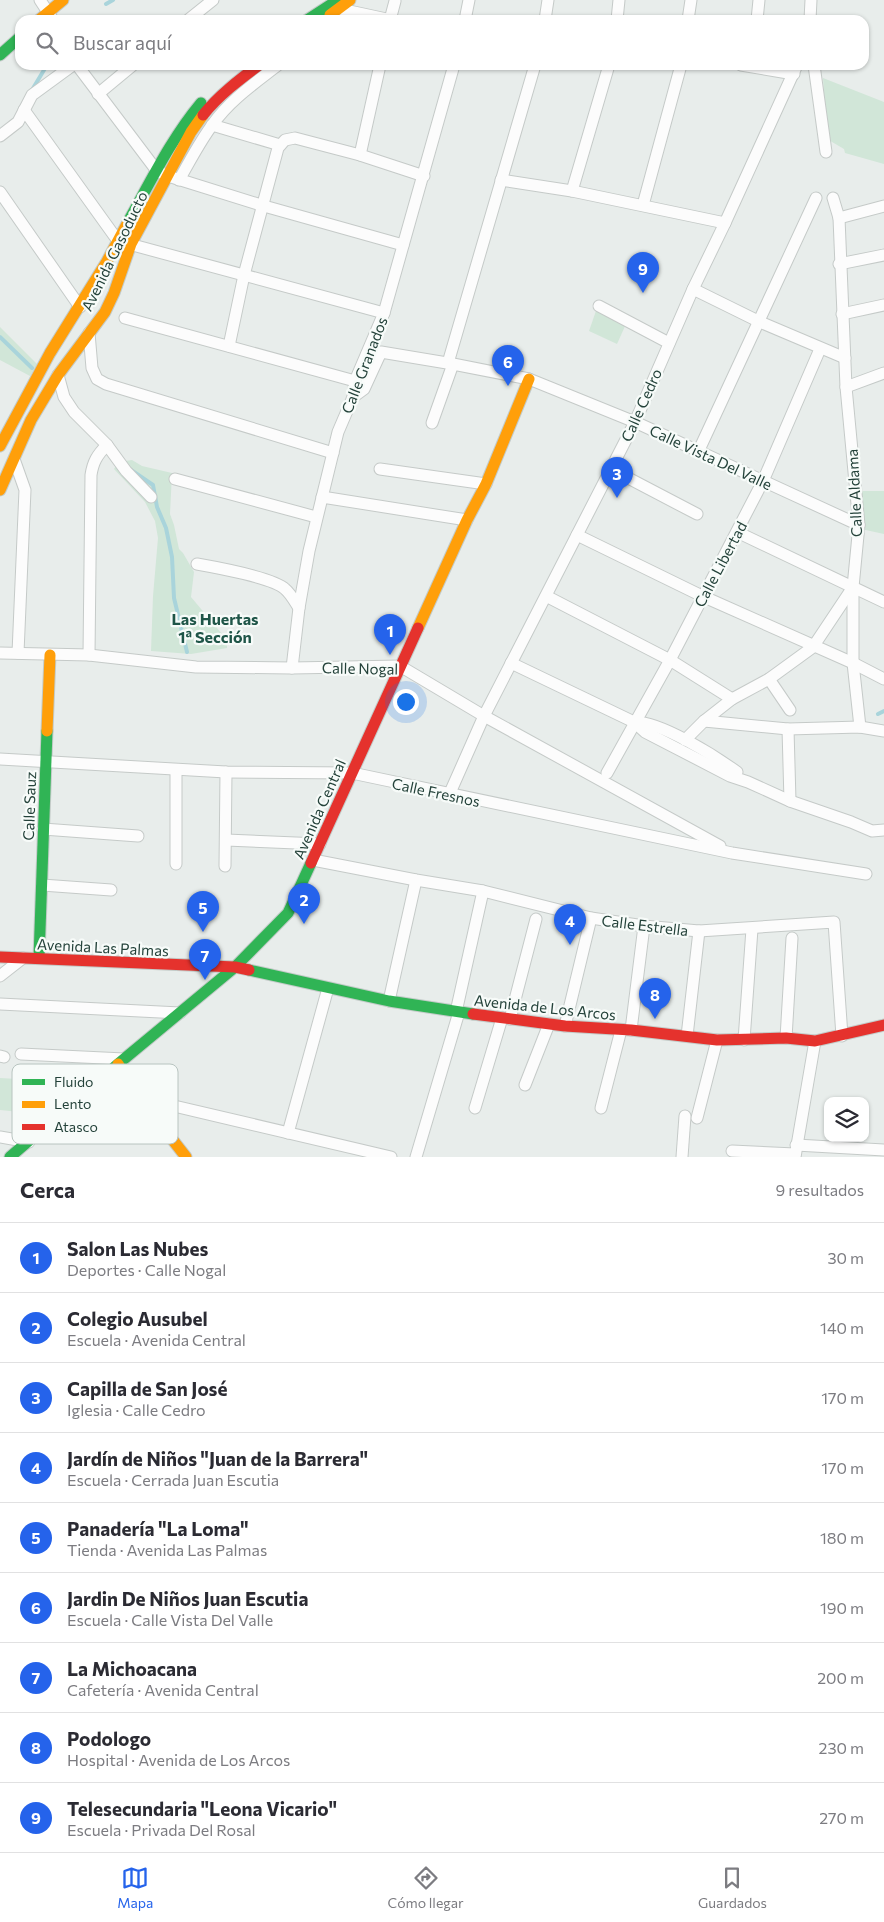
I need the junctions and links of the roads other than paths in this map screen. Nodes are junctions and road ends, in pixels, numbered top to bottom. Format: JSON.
{"nodes":[{"id":1,"x":40,"y":0,"type":"edge"},
{"id":2,"x":63,"y":0,"type":"edge"},
{"id":3,"x":213,"y":0,"type":"edge"},
{"id":4,"x":350,"y":0,"type":"edge"},
{"id":5,"x":469,"y":0,"type":"edge"},
{"id":6,"x":548,"y":0,"type":"edge"},
{"id":7,"x":619,"y":0,"type":"edge"},
{"id":8,"x":691,"y":0,"type":"edge"},
{"id":9,"x":759,"y":0,"type":"edge"},
{"id":10,"x":811,"y":0,"type":"edge"},
{"id":11,"x":395,"y":1,"type":"edge"},
{"id":12,"x":339,"y":4,"type":"edge"},
{"id":13,"x":50,"y":15,"type":"edge"},
{"id":14,"x":52,"y":15,"type":"edge"},
{"id":15,"x":194,"y":15,"type":"edge"},
{"id":16,"x":316,"y":15,"type":"edge"},
{"id":17,"x":329,"y":15,"type":"edge"},
{"id":18,"x":374,"y":15,"type":"edge"},
{"id":19,"x":391,"y":15,"type":"edge"},
{"id":20,"x":466,"y":15,"type":"edge"},
{"id":21,"x":546,"y":15,"type":"edge"},
{"id":22,"x":618,"y":15,"type":"edge"},
{"id":23,"x":689,"y":15,"type":"edge"},
{"id":24,"x":758,"y":15,"type":"edge"},
{"id":25,"x":810,"y":15,"type":"edge"},
{"id":26,"x":15,"y":42,"type":"edge"},
{"id":27,"x":0,"y":55,"type":"edge"},
{"id":28,"x":66,"y":70,"type":"edge"},
{"id":29,"x":81,"y":70,"type":"edge"},
{"id":30,"x":127,"y":70,"type":"edge"},
{"id":31,"x":237,"y":70,"type":"edge"},
{"id":32,"x":252,"y":70,"type":"edge"},
{"id":33,"x":271,"y":70,"type":"edge"},
{"id":34,"x":379,"y":70,"type":"edge"},
{"id":35,"x":453,"y":70,"type":"edge"},
{"id":36,"x":534,"y":70,"type":"edge"},
{"id":37,"x":608,"y":70,"type":"edge"},
{"id":38,"x":679,"y":70,"type":"edge"},
{"id":39,"x":795,"y":70,"type":"edge"},
{"id":40,"x":815,"y":70,"type":"edge"},
{"id":41,"x":98,"y":94,"type":"junction"},
{"id":42,"x":24,"y":110,"type":"junction"},
{"id":43,"x":212,"y":124,"type":"junction"},
{"id":44,"x":0,"y":136,"type":"edge"},
{"id":45,"x":282,"y":142,"type":"junction"},
{"id":46,"x":826,"y":152,"type":"dead end"},
{"id":47,"x":360,"y":155,"type":"junction"},
{"id":48,"x":157,"y":171,"type":"junction"},
{"id":49,"x":424,"y":176,"type":"junction"},
{"id":50,"x":173,"y":178,"type":"junction"},
{"id":51,"x":501,"y":180,"type":"junction"},
{"id":52,"x":572,"y":191,"type":"junction"},
{"id":53,"x":0,"y":192,"type":"edge"},
{"id":54,"x":816,"y":198,"type":"dead end"},
{"id":55,"x":833,"y":198,"type":"dead end"},
{"id":56,"x":264,"y":206,"type":"junction"},
{"id":57,"x":643,"y":206,"type":"junction"},
{"id":58,"x":884,"y":206,"type":"edge"},
{"id":59,"x":839,"y":218,"type":"junction"},
{"id":60,"x":725,"y":224,"type":"junction"},
{"id":61,"x":118,"y":241,"type":"junction"},
{"id":62,"x":131,"y":244,"type":"junction"},
{"id":63,"x":403,"y":245,"type":"junction"},
{"id":64,"x":884,"y":255,"type":"edge"},
{"id":65,"x":839,"y":264,"type":"junction"},
{"id":66,"x":244,"y":275,"type":"junction"},
{"id":67,"x":693,"y":289,"type":"junction"},
{"id":68,"x":884,"y":305,"type":"edge"},
{"id":69,"x":80,"y":306,"type":"junction"},
{"id":70,"x":599,"y":306,"type":"dead end"},
{"id":71,"x":384,"y":314,"type":"junction"},
{"id":72,"x":842,"y":314,"type":"junction"},
{"id":73,"x":125,"y":318,"type":"dead end"},
{"id":74,"x":760,"y":322,"type":"junction"},
{"id":75,"x":89,"y":333,"type":"junction"},
{"id":76,"x":669,"y":343,"type":"junction"},
{"id":77,"x":228,"y":346,"type":"junction"},
{"id":78,"x":820,"y":349,"type":"junction"},
{"id":79,"x":845,"y":358,"type":"junction"},
{"id":80,"x":451,"y":364,"type":"junction"},
{"id":81,"x":884,"y":373,"type":"edge"},
{"id":82,"x":58,"y":375,"type":"junction"},
{"id":83,"x":528,"y":379,"type":"junction"},
{"id":84,"x":356,"y":381,"type":"junction"},
{"id":85,"x":846,"y":387,"type":"junction"},
{"id":86,"x":353,"y":397,"type":"junction"},
{"id":87,"x":636,"y":422,"type":"junction"},
{"id":88,"x":432,"y":423,"type":"dead end"},
{"id":89,"x":107,"y":445,"type":"junction"},
{"id":90,"x":0,"y":446,"type":"edge"},
{"id":91,"x":699,"y":450,"type":"junction"},
{"id":92,"x":333,"y":453,"type":"junction"},
{"id":93,"x":14,"y":459,"type":"junction"},
{"id":94,"x":380,"y":469,"type":"dead end"},
{"id":95,"x":611,"y":469,"type":"junction"},
{"id":96,"x":175,"y":479,"type":"dead end"},
{"id":97,"x":763,"y":481,"type":"junction"},
{"id":98,"x":486,"y":484,"type":"junction"},
{"id":99,"x":0,"y":490,"type":"edge"},
{"id":100,"x":151,"y":497,"type":"dead end"},
{"id":101,"x":322,"y":497,"type":"junction"},
{"id":102,"x":697,"y":514,"type":"dead end"},
{"id":103,"x":316,"y":517,"type":"junction"},
{"id":104,"x":467,"y":520,"type":"junction"},
{"id":105,"x":859,"y":525,"type":"junction"},
{"id":106,"x":737,"y":532,"type":"junction"},
{"id":107,"x":578,"y":535,"type":"junction"},
{"id":108,"x":197,"y":564,"type":"dead end"},
{"id":109,"x":853,"y":587,"type":"junction"},
{"id":110,"x":546,"y":596,"type":"junction"},
{"id":111,"x":702,"y":596,"type":"junction"},
{"id":112,"x":884,"y":602,"type":"edge"},
{"id":113,"x":299,"y":608,"type":"junction"},
{"id":114,"x":813,"y":647,"type":"junction"},
{"id":115,"x":0,"y":653,"type":"edge"},
{"id":116,"x":18,"y":653,"type":"junction"},
{"id":117,"x":50,"y":655,"type":"junction"},
{"id":118,"x":89,"y":655,"type":"junction"},
{"id":119,"x":670,"y":660,"type":"junction"},
{"id":120,"x":511,"y":663,"type":"junction"},
{"id":121,"x":853,"y":663,"type":"junction"},
{"id":122,"x":400,"y":666,"type":"junction"},
{"id":123,"x":292,"y":668,"type":"junction"},
{"id":124,"x":769,"y":679,"type":"junction"},
{"id":125,"x":884,"y":680,"type":"edge"},
{"id":126,"x":732,"y":699,"type":"junction"},
{"id":127,"x":790,"y":710,"type":"dead end"},
{"id":128,"x":484,"y":716,"type":"junction"},
{"id":129,"x":704,"y":721,"type":"junction"},
{"id":130,"x":634,"y":722,"type":"junction"},
{"id":131,"x":860,"y":727,"type":"junction"},
{"id":132,"x":788,"y":729,"type":"junction"},
{"id":133,"x":884,"y":731,"type":"edge"},
{"id":134,"x":685,"y":740,"type":"junction"},
{"id":135,"x":0,"y":759,"type":"edge"},
{"id":136,"x":46,"y":761,"type":"junction"},
{"id":137,"x":176,"y":770,"type":"junction"},
{"id":138,"x":226,"y":772,"type":"junction"},
{"id":139,"x":352,"y":773,"type":"junction"},
{"id":140,"x":607,"y":773,"type":"dead end"},
{"id":141,"x":748,"y":782,"type":"junction"},
{"id":142,"x":449,"y":795,"type":"junction"},
{"id":143,"x":790,"y":801,"type":"junction"},
{"id":144,"x":43,"y":829,"type":"junction"},
{"id":145,"x":884,"y":830,"type":"edge"},
{"id":146,"x":138,"y":836,"type":"dead end"},
{"id":147,"x":226,"y":840,"type":"junction"},
{"id":148,"x":320,"y":844,"type":"junction"},
{"id":149,"x":732,"y":853,"type":"junction"},
{"id":150,"x":313,"y":860,"type":"junction"},
{"id":151,"x":176,"y":864,"type":"dead end"},
{"id":152,"x":225,"y":866,"type":"dead end"},
{"id":153,"x":866,"y":874,"type":"dead end"},
{"id":154,"x":416,"y":880,"type":"junction"},
{"id":155,"x":42,"y":885,"type":"junction"},
{"id":156,"x":111,"y":890,"type":"dead end"},
{"id":157,"x":483,"y":891,"type":"junction"},
{"id":158,"x":591,"y":918,"type":"junction"},
{"id":159,"x":536,"y":919,"type":"dead end"},
{"id":160,"x":644,"y":926,"type":"junction"},
{"id":161,"x":752,"y":929,"type":"junction"},
{"id":162,"x":699,"y":931,"type":"junction"},
{"id":163,"x":792,"y":938,"type":"dead end"},
{"id":164,"x":0,"y":957,"type":"edge"},
{"id":165,"x":23,"y":958,"type":"junction"},
{"id":166,"x":40,"y":958,"type":"junction"},
{"id":167,"x":235,"y":968,"type":"junction"},
{"id":168,"x":0,"y":976,"type":"edge"},
{"id":169,"x":328,"y":988,"type":"junction"},
{"id":170,"x":389,"y":1001,"type":"junction"},
{"id":171,"x":0,"y":1004,"type":"edge"},
{"id":172,"x":457,"y":1012,"type":"junction"},
{"id":173,"x":180,"y":1013,"type":"junction"},
{"id":174,"x":506,"y":1019,"type":"junction"},
{"id":175,"x":549,"y":1024,"type":"junction"},
{"id":176,"x":884,"y":1025,"type":"edge"},
{"id":177,"x":565,"y":1026,"type":"junction"},
{"id":178,"x":626,"y":1030,"type":"junction"},
{"id":179,"x":687,"y":1036,"type":"junction"},
{"id":180,"x":842,"y":1036,"type":"junction"},
{"id":181,"x":786,"y":1038,"type":"junction"},
{"id":182,"x":717,"y":1040,"type":"junction"},
{"id":183,"x":744,"y":1040,"type":"junction"},
{"id":184,"x":815,"y":1041,"type":"junction"},
{"id":185,"x":21,"y":1054,"type":"dead end"},
{"id":186,"x":121,"y":1061,"type":"junction"},
{"id":187,"x":118,"y":1064,"type":"edge"},
{"id":188,"x":123,"y":1064,"type":"edge"},
{"id":189,"x":525,"y":1085,"type":"dead end"},
{"id":190,"x":178,"y":1107,"type":"edge"},
{"id":191,"x":475,"y":1108,"type":"dead end"},
{"id":192,"x":601,"y":1108,"type":"dead end"},
{"id":193,"x":288,"y":1133,"type":"junction"},
{"id":194,"x":26,"y":1144,"type":"edge"},
{"id":195,"x":176,"y":1144,"type":"edge"},
{"id":196,"x":884,"y":1150,"type":"edge"},
{"id":197,"x":732,"y":1151,"type":"dead end"},
{"id":198,"x":796,"y":1152,"type":"edge"},
{"id":199,"x":10,"y":1157,"type":"edge"},
{"id":200,"x":186,"y":1157,"type":"edge"},
{"id":201,"x":391,"y":1157,"type":"edge"},
{"id":202,"x":416,"y":1157,"type":"edge"},
{"id":203,"x":682,"y":1157,"type":"edge"}],
"edges":[{"from":1,"to":13,"type":"street"},
{"from":2,"to":14,"type":"street"},
{"from":3,"to":15,"type":"street"},
{"from":4,"to":12,"type":"street"},
{"from":5,"to":20,"type":"street"},
{"from":6,"to":21,"type":"street"},
{"from":7,"to":22,"type":"street"},
{"from":8,"to":23,"type":"street"},
{"from":9,"to":24,"type":"street"},
{"from":10,"to":25,"type":"street"},
{"from":11,"to":19,"type":"street"},
{"from":12,"to":16,"type":"street"},
{"from":12,"to":17,"type":"street"},
{"from":12,"to":18,"type":"street"},
{"from":26,"to":27,"type":"street"},
{"from":28,"to":42,"type":"street"},
{"from":29,"to":41,"type":"street"},
{"from":30,"to":41,"type":"street"},
{"from":31,"to":48,"type":"street","name":"Avenida Gasoducto"},
{"from":32,"to":50,"type":"street","name":"Avenida Gasoducto"},
{"from":33,"to":43,"type":"street"},
{"from":34,"to":47,"type":"street"},
{"from":35,"to":49,"type":"street","name":"Calle Granados"},
{"from":36,"to":51,"type":"street"},
{"from":37,"to":52,"type":"street"},
{"from":38,"to":57,"type":"street"},
{"from":39,"to":60,"type":"street","name":"Calle Cedro"},
{"from":40,"to":46,"type":"street"},
{"from":41,"to":48,"type":"street"},
{"from":42,"to":44,"type":"street"},
{"from":42,"to":61,"type":"street"},
{"from":43,"to":45,"type":"street"},
{"from":43,"to":50,"type":"street"},
{"from":45,"to":47,"type":"street"},
{"from":45,"to":56,"type":"street"},
{"from":47,"to":49,"type":"street"},
{"from":48,"to":50,"type":"street"},
{"from":48,"to":61,"type":"street","name":"Avenida Gasoducto"},
{"from":49,"to":63,"type":"street","name":"Calle Granados"},
{"from":50,"to":56,"type":"street"},
{"from":50,"to":62,"type":"street","name":"Avenida Gasoducto"},
{"from":51,"to":52,"type":"street"},
{"from":51,"to":80,"type":"street"},
{"from":52,"to":57,"type":"street"},
{"from":53,"to":69,"type":"street"},
{"from":54,"to":74,"type":"street"},
{"from":55,"to":59,"type":"street","name":"Calle Aldama"},
{"from":56,"to":63,"type":"street"},
{"from":56,"to":66,"type":"street"},
{"from":57,"to":60,"type":"street"},
{"from":58,"to":59,"type":"street"},
{"from":59,"to":65,"type":"street","name":"Calle Aldama"},
{"from":60,"to":67,"type":"street","name":"Calle Cedro"},
{"from":61,"to":62,"type":"street"},
{"from":61,"to":69,"type":"street","name":"Avenida Gasoducto"},
{"from":62,"to":66,"type":"street"},
{"from":62,"to":75,"type":"street","name":"Avenida Gasoducto"},
{"from":63,"to":71,"type":"street","name":"Calle Granados"},
{"from":64,"to":65,"type":"street"},
{"from":65,"to":72,"type":"street","name":"Calle Aldama"},
{"from":66,"to":71,"type":"street"},
{"from":66,"to":77,"type":"street"},
{"from":67,"to":74,"type":"street"},
{"from":67,"to":76,"type":"street","name":"Calle Cedro"},
{"from":68,"to":72,"type":"street"},
{"from":69,"to":90,"type":"street","name":"Avenida Gasoducto"},
{"from":70,"to":76,"type":"street"},
{"from":71,"to":84,"type":"street","name":"Calle Granados"},
{"from":72,"to":79,"type":"street","name":"Calle Aldama"},
{"from":73,"to":77,"type":"street"},
{"from":74,"to":78,"type":"street"},
{"from":74,"to":91,"type":"street"},
{"from":75,"to":82,"type":"street","name":"Avenida Gasoducto"},
{"from":75,"to":92,"type":"street"},
{"from":76,"to":87,"type":"street","name":"Calle Cedro"},
{"from":77,"to":84,"type":"street"},
{"from":78,"to":79,"type":"street"},
{"from":78,"to":97,"type":"street","name":"Calle Libertad"},
{"from":79,"to":85,"type":"street","name":"Calle Aldama"},
{"from":80,"to":83,"type":"street","name":"Calle Vista Del Valle"},
{"from":80,"to":86,"type":"street","name":"Calle Vista Del Valle"},
{"from":80,"to":88,"type":"street"},
{"from":81,"to":85,"type":"street"},
{"from":82,"to":89,"type":"street"},
{"from":82,"to":93,"type":"street","name":"Avenida Gasoducto"},
{"from":83,"to":87,"type":"street","name":"Calle Vista Del Valle"},
{"from":83,"to":98,"type":"street","name":"Avenida Central"},
{"from":84,"to":86,"type":"street","name":"Calle Granados"},
{"from":85,"to":105,"type":"street","name":"Calle Aldama"},
{"from":86,"to":92,"type":"street","name":"Calle Granados"},
{"from":87,"to":91,"type":"street","name":"Calle Vista Del Valle"},
{"from":87,"to":95,"type":"street","name":"Calle Cedro"},
{"from":89,"to":100,"type":"street"},
{"from":89,"to":118,"type":"street"},
{"from":91,"to":97,"type":"street","name":"Calle Vista Del Valle"},
{"from":92,"to":101,"type":"street","name":"Calle Granados"},
{"from":93,"to":99,"type":"street","name":"Avenida Gasoducto"},
{"from":93,"to":116,"type":"street"},
{"from":94,"to":98,"type":"street"},
{"from":95,"to":102,"type":"street"},
{"from":95,"to":107,"type":"street","name":"Calle Cedro"},
{"from":96,"to":103,"type":"street"},
{"from":97,"to":105,"type":"street","name":"Calle Vista Del Valle"},
{"from":97,"to":106,"type":"street","name":"Calle Libertad"},
{"from":98,"to":104,"type":"street","name":"Avenida Central"},
{"from":101,"to":103,"type":"street","name":"Calle Granados"},
{"from":101,"to":104,"type":"street"},
{"from":103,"to":113,"type":"street","name":"Calle Granados"},
{"from":104,"to":122,"type":"street","name":"Avenida Central"},
{"from":105,"to":109,"type":"street","name":"Calle Aldama"},
{"from":106,"to":109,"type":"street"},
{"from":106,"to":111,"type":"street","name":"Calle Libertad"},
{"from":107,"to":110,"type":"street","name":"Calle Cedro"},
{"from":107,"to":111,"type":"street"},
{"from":108,"to":113,"type":"street"},
{"from":109,"to":112,"type":"street"},
{"from":109,"to":114,"type":"street","name":"Calle Aldama"},
{"from":109,"to":121,"type":"street"},
{"from":110,"to":119,"type":"street"},
{"from":110,"to":120,"type":"street","name":"Calle Cedro"},
{"from":111,"to":114,"type":"street"},
{"from":111,"to":119,"type":"street","name":"Calle Libertad"},
{"from":113,"to":123,"type":"street","name":"Calle Granados"},
{"from":114,"to":121,"type":"street"},
{"from":114,"to":124,"type":"street","name":"Calle Aldama"},
{"from":115,"to":116,"type":"street","name":"Calle Nogal"},
{"from":116,"to":117,"type":"street","name":"Calle Nogal"},
{"from":117,"to":118,"type":"street","name":"Calle Nogal"},
{"from":117,"to":136,"type":"street","name":"Calle Sauz"},
{"from":118,"to":123,"type":"street","name":"Calle Nogal"},
{"from":119,"to":126,"type":"street"},
{"from":119,"to":130,"type":"street","name":"Calle Libertad"},
{"from":120,"to":128,"type":"street","name":"Calle Cedro"},
{"from":120,"to":130,"type":"street"},
{"from":121,"to":125,"type":"street"},
{"from":121,"to":131,"type":"street"},
{"from":122,"to":123,"type":"street","name":"Calle Nogal"},
{"from":122,"to":128,"type":"street","name":"Calle Nogal"},
{"from":122,"to":139,"type":"street","name":"Avenida Central"},
{"from":124,"to":126,"type":"street","name":"Calle Aldama"},
{"from":124,"to":127,"type":"street"},
{"from":126,"to":129,"type":"street","name":"Calle Aldama"},
{"from":128,"to":142,"type":"street","name":"Calle Cedro"},
{"from":128,"to":149,"type":"street","name":"Calle Nogal"},
{"from":129,"to":132,"type":"street"},
{"from":129,"to":134,"type":"street","name":"Calle Aldama"},
{"from":130,"to":134,"type":"street"},
{"from":130,"to":140,"type":"street","name":"Calle Libertad"},
{"from":130,"to":141,"type":"street"},
{"from":131,"to":132,"type":"street"},
{"from":131,"to":133,"type":"street"},
{"from":132,"to":143,"type":"street"},
{"from":134,"to":141,"type":"street"},
{"from":135,"to":136,"type":"street","name":"Calle Fresnos"},
{"from":136,"to":137,"type":"street","name":"Calle Fresnos"},
{"from":136,"to":144,"type":"street","name":"Calle Sauz"},
{"from":137,"to":138,"type":"street","name":"Calle Fresnos"},
{"from":137,"to":151,"type":"street"},
{"from":138,"to":139,"type":"street","name":"Calle Fresnos"},
{"from":138,"to":147,"type":"street"},
{"from":139,"to":142,"type":"street","name":"Calle Fresnos"},
{"from":139,"to":148,"type":"street","name":"Avenida Central"},
{"from":141,"to":143,"type":"street"},
{"from":142,"to":149,"type":"street","name":"Calle Fresnos"},
{"from":143,"to":145,"type":"street"},
{"from":144,"to":146,"type":"street"},
{"from":144,"to":155,"type":"street","name":"Calle Sauz"},
{"from":147,"to":148,"type":"street"},
{"from":147,"to":152,"type":"street"},
{"from":148,"to":150,"type":"street","name":"Avenida Central"},
{"from":149,"to":153,"type":"street","name":"Calle Fresnos"},
{"from":150,"to":154,"type":"street","name":"Calle Estrella"},
{"from":150,"to":167,"type":"street","name":"Avenida Central"},
{"from":154,"to":157,"type":"street","name":"Calle Estrella"},
{"from":154,"to":170,"type":"street"},
{"from":155,"to":156,"type":"street"},
{"from":155,"to":166,"type":"street","name":"Calle Sauz"},
{"from":157,"to":158,"type":"street","name":"Calle Estrella"},
{"from":157,"to":172,"type":"street"},
{"from":158,"to":160,"type":"street","name":"Calle Estrella"},
{"from":158,"to":177,"type":"street"},
{"from":159,"to":174,"type":"street"},
{"from":160,"to":162,"type":"street","name":"Calle Estrella"},
{"from":160,"to":178,"type":"street"},
{"from":161,"to":162,"type":"street","name":"Calle Estrella"},
{"from":161,"to":180,"type":"street","name":"Calle Estrella"},
{"from":161,"to":183,"type":"street"},
{"from":162,"to":179,"type":"street"},
{"from":163,"to":181,"type":"street"},
{"from":164,"to":165,"type":"street","name":"Avenida Las Palmas"},
{"from":165,"to":166,"type":"street","name":"Avenida Las Palmas"},
{"from":165,"to":168,"type":"street"},
{"from":166,"to":167,"type":"street","name":"Avenida Las Palmas"},
{"from":167,"to":169,"type":"street","name":"Avenida de Los Arcos"},
{"from":167,"to":173,"type":"street","name":"Avenida Central"},
{"from":169,"to":170,"type":"street","name":"Avenida de Los Arcos"},
{"from":169,"to":193,"type":"street"},
{"from":170,"to":172,"type":"street","name":"Avenida de Los Arcos"},
{"from":171,"to":173,"type":"street"},
{"from":172,"to":174,"type":"street","name":"Avenida de Los Arcos"},
{"from":172,"to":202,"type":"street"},
{"from":173,"to":186,"type":"street","name":"Avenida Central"},
{"from":174,"to":175,"type":"street","name":"Avenida de Los Arcos"},
{"from":174,"to":191,"type":"street"},
{"from":175,"to":177,"type":"street","name":"Avenida de Los Arcos"},
{"from":175,"to":189,"type":"street"},
{"from":176,"to":180,"type":"street","name":"Avenida de Los Arcos"},
{"from":177,"to":178,"type":"street","name":"Avenida de Los Arcos"},
{"from":178,"to":179,"type":"street","name":"Avenida de Los Arcos"},
{"from":178,"to":192,"type":"street"},
{"from":179,"to":182,"type":"street","name":"Avenida de Los Arcos"},
{"from":180,"to":184,"type":"street","name":"Avenida de Los Arcos"},
{"from":181,"to":183,"type":"street","name":"Avenida de Los Arcos"},
{"from":181,"to":184,"type":"street","name":"Avenida de Los Arcos"},
{"from":182,"to":183,"type":"street","name":"Avenida de Los Arcos"},
{"from":182,"to":203,"type":"street"},
{"from":184,"to":198,"type":"street"},
{"from":185,"to":186,"type":"street"},
{"from":186,"to":187,"type":"street","name":"Avenida Central"},
{"from":186,"to":188,"type":"street"},
{"from":190,"to":193,"type":"street"},
{"from":193,"to":201,"type":"street"},
{"from":194,"to":199,"type":"street","name":"Avenida Central"},
{"from":195,"to":200,"type":"street"},
{"from":196,"to":198,"type":"street"},
{"from":197,"to":198,"type":"street"}]}
